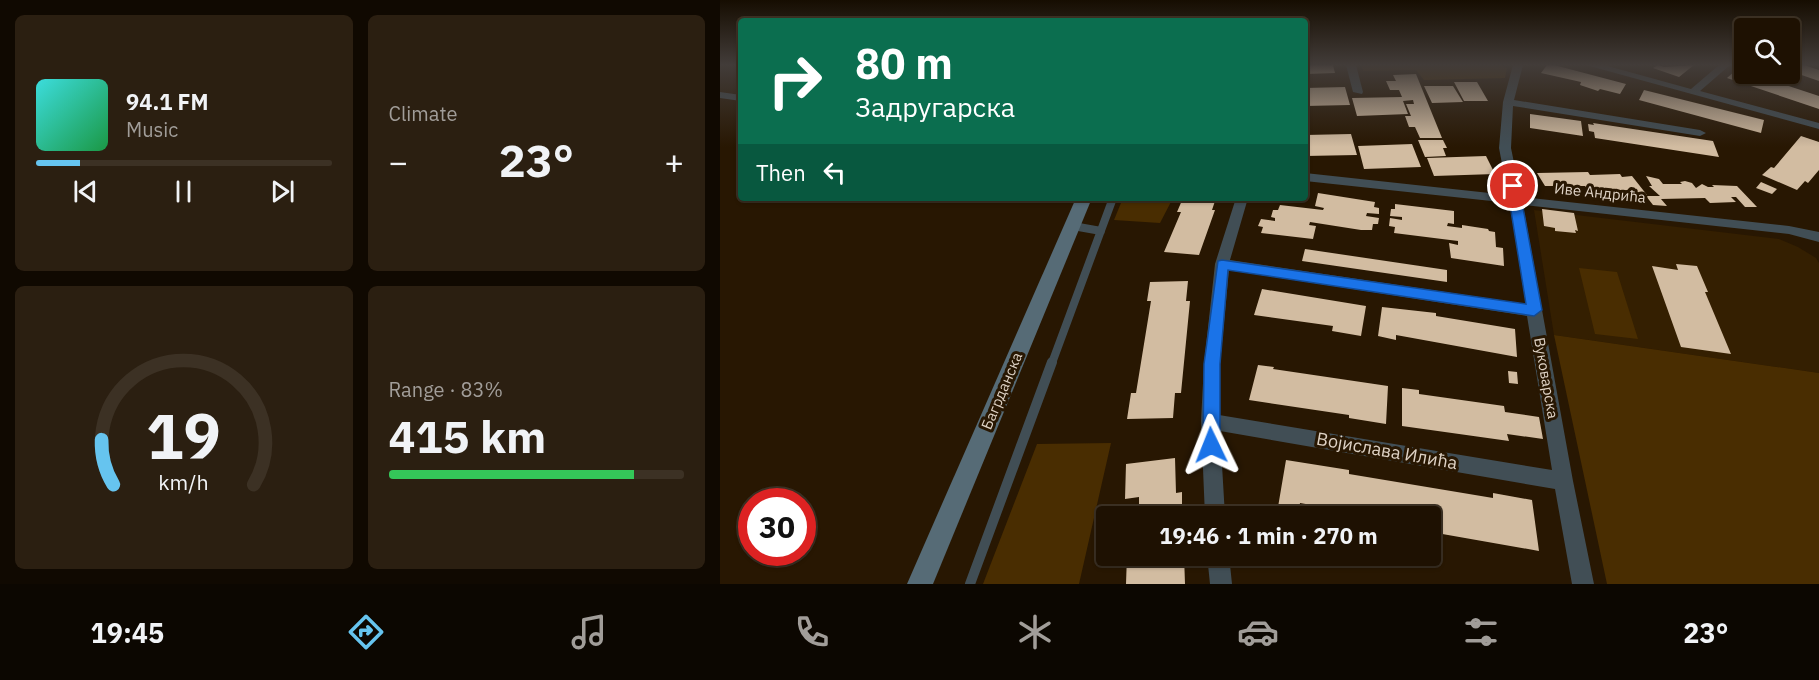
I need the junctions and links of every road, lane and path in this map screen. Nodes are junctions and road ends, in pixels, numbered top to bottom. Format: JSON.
{"nodes":[{"id":1,"x":1511,"y":92,"type":"edge"},
{"id":2,"x":1693,"y":92,"type":"edge"},
{"id":3,"x":720,"y":95,"type":"edge"},
{"id":4,"x":738,"y":98,"type":"edge"},
{"id":5,"x":1509,"y":102,"type":"junction"},
{"id":6,"x":1819,"y":126,"type":"edge"},
{"id":7,"x":1700,"y":133,"type":"dead end"},
{"id":8,"x":1308,"y":177,"type":"edge"},
{"id":9,"x":1083,"y":201,"type":"edge"},
{"id":10,"x":1112,"y":201,"type":"edge"},
{"id":11,"x":1241,"y":201,"type":"edge"},
{"id":12,"x":1516,"y":201,"type":"junction"},
{"id":13,"x":1073,"y":226,"type":"junction"},
{"id":14,"x":1101,"y":231,"type":"junction"},
{"id":15,"x":1819,"y":237,"type":"edge"},
{"id":16,"x":1222,"y":264,"type":"junction"},
{"id":17,"x":1534,"y":310,"type":"junction"},
{"id":18,"x":1210,"y":421,"type":"junction"},
{"id":19,"x":1563,"y":481,"type":"junction"},
{"id":20,"x":1214,"y":506,"type":"edge"},
{"id":21,"x":1219,"y":566,"type":"edge"},
{"id":22,"x":920,"y":584,"type":"edge"},
{"id":23,"x":970,"y":584,"type":"edge"},
{"id":24,"x":1221,"y":584,"type":"edge"},
{"id":25,"x":1583,"y":584,"type":"edge"}],
"edges":[{"from":1,"to":5,"type":"street","name":"Вуковарска"},
{"from":2,"to":6,"type":"street"},
{"from":3,"to":4,"type":"street"},
{"from":5,"to":7,"type":"street"},
{"from":5,"to":12,"type":"street","name":"Вуковарска"},
{"from":8,"to":12,"type":"street","name":"Иве Андрића"},
{"from":9,"to":13,"type":"main road","name":"Багрданска"},
{"from":10,"to":14,"type":"lane"},
{"from":11,"to":16,"type":"street"},
{"from":12,"to":15,"type":"street","name":"Иве Андрића"},
{"from":12,"to":17,"type":"street","name":"Вуковарска"},
{"from":13,"to":14,"type":"lane"},
{"from":13,"to":22,"type":"main road","name":"Багрданска"},
{"from":14,"to":23,"type":"lane"},
{"from":16,"to":17,"type":"street"},
{"from":16,"to":18,"type":"street"},
{"from":17,"to":19,"type":"street","name":"Вуковарска"},
{"from":18,"to":19,"type":"street","name":"Војислава Илића"},
{"from":18,"to":20,"type":"street"},
{"from":19,"to":25,"type":"street","name":"Вуковарска"},
{"from":21,"to":24,"type":"street"}]}
